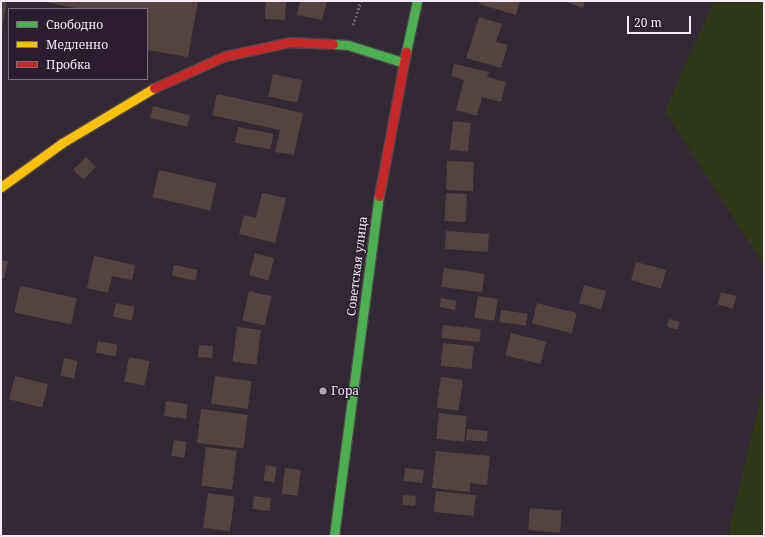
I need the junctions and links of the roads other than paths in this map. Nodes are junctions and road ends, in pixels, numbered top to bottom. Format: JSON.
{"nodes":[{"id":1,"x":418,"y":1,"type":"edge"},
{"id":2,"x":402,"y":62,"type":"junction"},
{"id":3,"x":1,"y":188,"type":"edge"},
{"id":4,"x":334,"y":536,"type":"edge"}],
"edges":[{"from":1,"to":2,"type":"main road","name":"Советская улица"},
{"from":2,"to":3,"type":"main road"},
{"from":2,"to":4,"type":"main road","name":"Советская улица"}]}
